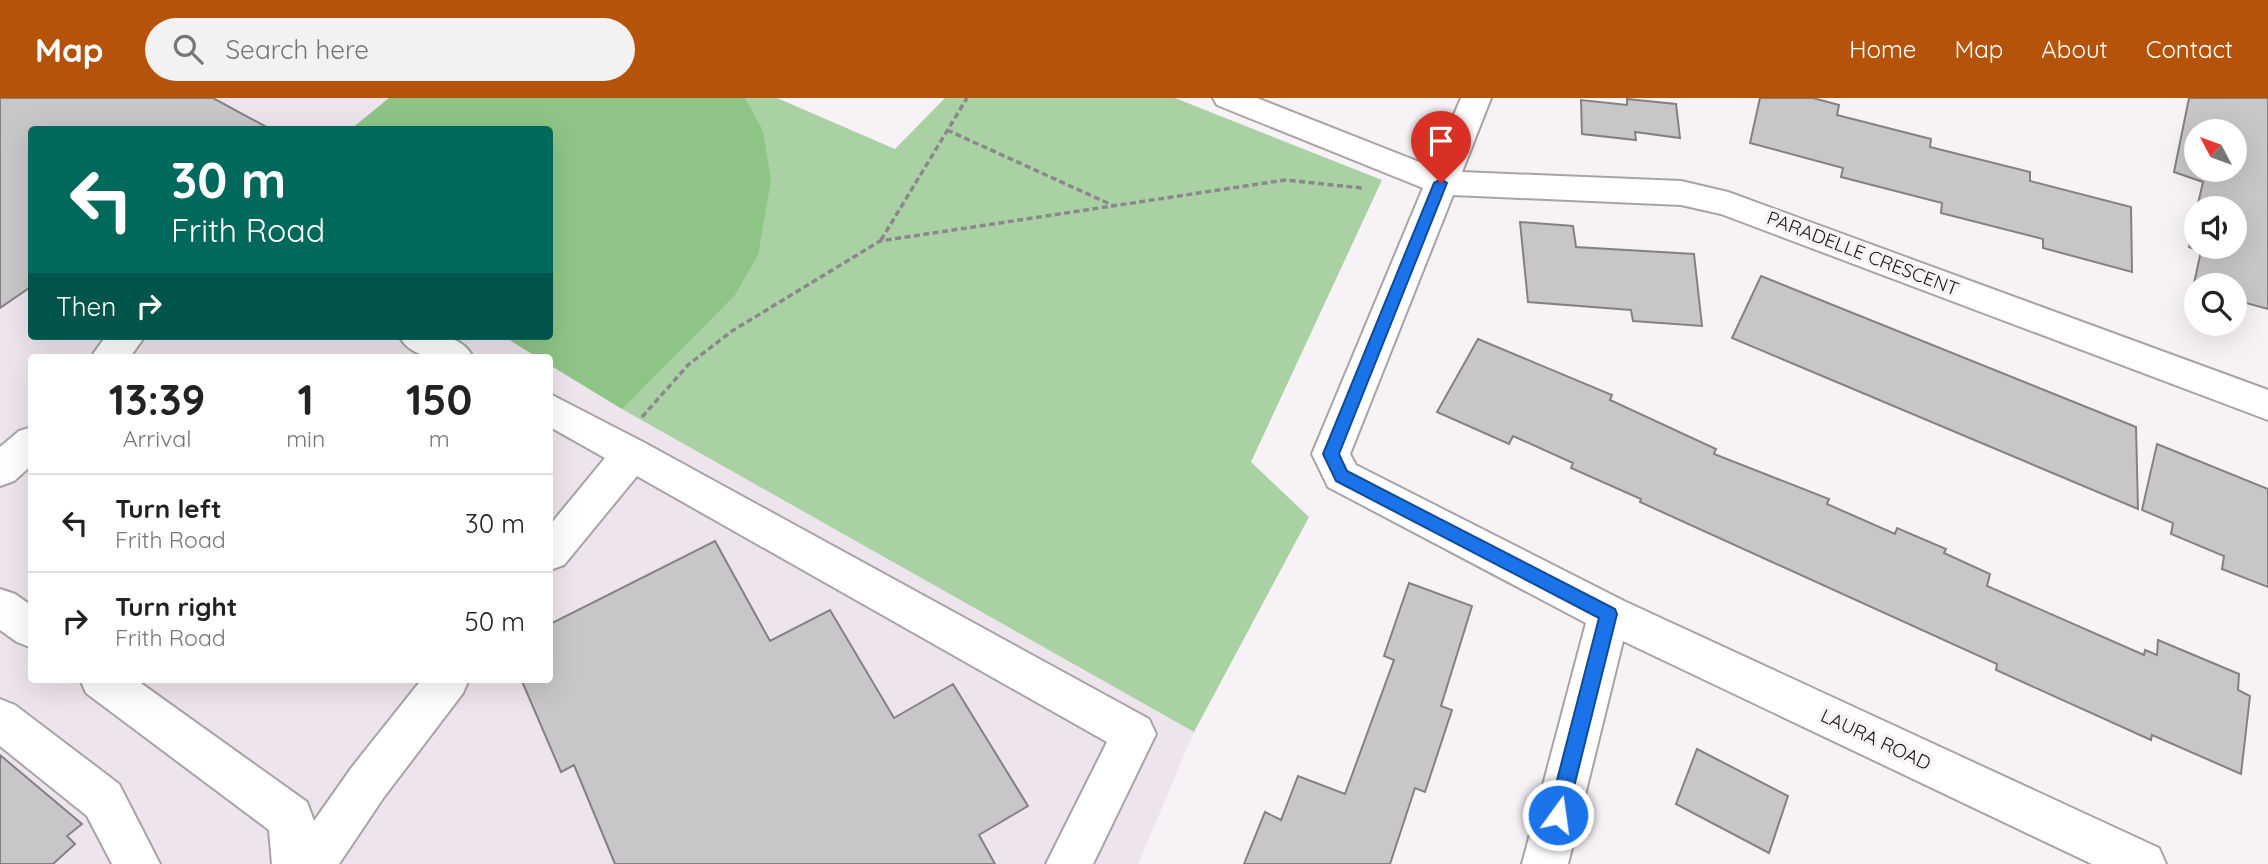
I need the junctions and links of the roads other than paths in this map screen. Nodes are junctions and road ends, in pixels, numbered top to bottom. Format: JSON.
{"nodes":[{"id":1,"x":1228,"y":98,"type":"edge"},
{"id":2,"x":1476,"y":98,"type":"edge"},
{"id":3,"x":1441,"y":183,"type":"junction"},
{"id":4,"x":124,"y":340,"type":"edge"},
{"id":5,"x":424,"y":340,"type":"edge"},
{"id":6,"x":112,"y":354,"type":"edge"},
{"id":7,"x":450,"y":354,"type":"edge"},
{"id":8,"x":2268,"y":405,"type":"edge"},
{"id":9,"x":553,"y":410,"type":"edge"},
{"id":10,"x":635,"y":438,"type":"junction"},
{"id":11,"x":28,"y":446,"type":"edge"},
{"id":12,"x":0,"y":470,"type":"edge"},
{"id":13,"x":553,"y":549,"type":"edge"},
{"id":14,"x":0,"y":607,"type":"edge"},
{"id":15,"x":1609,"y":614,"type":"junction"},
{"id":16,"x":28,"y":626,"type":"edge"},
{"id":17,"x":106,"y":683,"type":"edge"},
{"id":18,"x":445,"y":683,"type":"edge"},
{"id":19,"x":0,"y":719,"type":"edge"},
{"id":20,"x":137,"y":864,"type":"edge"},
{"id":21,"x":295,"y":864,"type":"edge"},
{"id":22,"x":312,"y":864,"type":"edge"},
{"id":23,"x":1069,"y":864,"type":"edge"},
{"id":24,"x":1545,"y":864,"type":"edge"},
{"id":25,"x":2143,"y":864,"type":"edge"}],
"edges":[{"from":1,"to":3,"type":"street","name":"PARADELLE CRESCENT"},
{"from":2,"to":3,"type":"street","name":"LAURA ROAD"},
{"from":3,"to":8,"type":"street","name":"PARADELLE CRESCENT"},
{"from":3,"to":15,"type":"street","name":"LAURA ROAD"},
{"from":4,"to":6,"type":"street"},
{"from":5,"to":7,"type":"street"},
{"from":9,"to":10,"type":"street"},
{"from":10,"to":13,"type":"street"},
{"from":10,"to":23,"type":"street"},
{"from":11,"to":12,"type":"street"},
{"from":14,"to":16,"type":"street"},
{"from":15,"to":24,"type":"street"},
{"from":15,"to":25,"type":"street","name":"LAURA ROAD"},
{"from":17,"to":21,"type":"street"},
{"from":18,"to":22,"type":"street"},
{"from":19,"to":20,"type":"street"}]}
